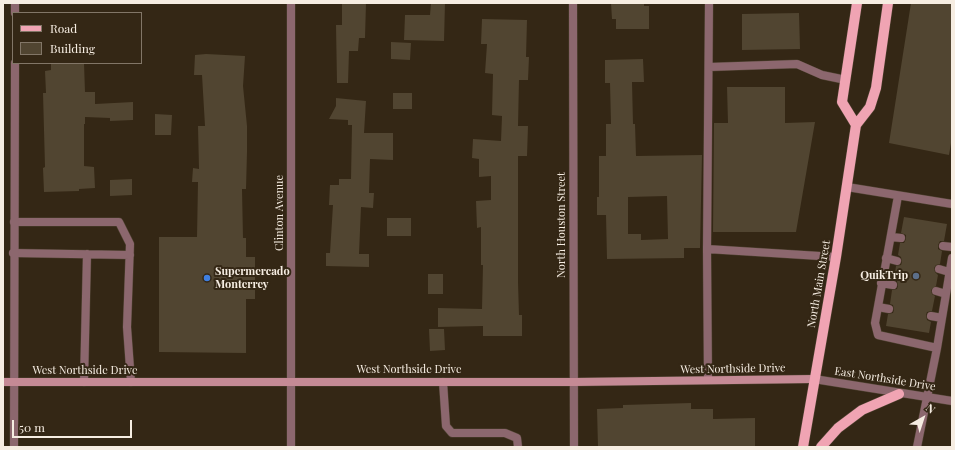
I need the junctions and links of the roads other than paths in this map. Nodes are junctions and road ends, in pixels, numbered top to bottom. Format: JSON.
{"nodes":[{"id":1,"x":291,"y":3,"type":"edge"},
{"id":2,"x":573,"y":3,"type":"edge"},
{"id":3,"x":709,"y":3,"type":"edge"},
{"id":4,"x":857,"y":3,"type":"edge"},
{"id":5,"x":888,"y":3,"type":"edge"},
{"id":6,"x":15,"y":64,"type":"edge"},
{"id":7,"x":709,"y":67,"type":"junction"},
{"id":8,"x":846,"y":80,"type":"junction"},
{"id":9,"x":856,"y":125,"type":"junction"},
{"id":10,"x":848,"y":187,"type":"junction"},
{"id":11,"x":898,"y":196,"type":"junction"},
{"id":12,"x":952,"y":204,"type":"edge"},
{"id":13,"x":14,"y":222,"type":"junction"},
{"id":14,"x":890,"y":237,"type":"junction"},
{"id":15,"x":900,"y":238,"type":"dead end"},
{"id":16,"x":943,"y":246,"type":"dead end"},
{"id":17,"x":952,"y":247,"type":"edge"},
{"id":18,"x":707,"y":248,"type":"junction"},
{"id":19,"x":13,"y":253,"type":"junction"},
{"id":20,"x":87,"y":254,"type":"junction"},
{"id":21,"x":130,"y":255,"type":"junction"},
{"id":22,"x":836,"y":257,"type":"junction"},
{"id":23,"x":886,"y":258,"type":"junction"},
{"id":24,"x":952,"y":258,"type":"edge"},
{"id":25,"x":897,"y":261,"type":"dead end"},
{"id":26,"x":939,"y":269,"type":"dead end"},
{"id":27,"x":949,"y":272,"type":"junction"},
{"id":28,"x":882,"y":283,"type":"junction"},
{"id":29,"x":893,"y":285,"type":"dead end"},
{"id":30,"x":936,"y":291,"type":"dead end"},
{"id":31,"x":946,"y":294,"type":"junction"},
{"id":32,"x":878,"y":307,"type":"junction"},
{"id":33,"x":889,"y":309,"type":"dead end"},
{"id":34,"x":931,"y":316,"type":"dead end"},
{"id":35,"x":942,"y":318,"type":"junction"},
{"id":36,"x":937,"y":348,"type":"junction"},
{"id":37,"x":814,"y":379,"type":"junction"},
{"id":38,"x":708,"y":380,"type":"junction"},
{"id":39,"x":291,"y":381,"type":"junction"},
{"id":40,"x":3,"y":382,"type":"edge"},
{"id":41,"x":13,"y":382,"type":"junction"},
{"id":42,"x":84,"y":382,"type":"junction"},
{"id":43,"x":131,"y":382,"type":"junction"},
{"id":44,"x":443,"y":382,"type":"junction"},
{"id":45,"x":574,"y":382,"type":"junction"},
{"id":46,"x":899,"y":394,"type":"junction"},
{"id":47,"x":926,"y":397,"type":"junction"},
{"id":48,"x":952,"y":401,"type":"edge"},
{"id":49,"x":14,"y":447,"type":"edge"},
{"id":50,"x":291,"y":447,"type":"edge"},
{"id":51,"x":518,"y":447,"type":"edge"},
{"id":52,"x":574,"y":447,"type":"edge"},
{"id":53,"x":803,"y":447,"type":"edge"},
{"id":54,"x":821,"y":447,"type":"edge"},
{"id":55,"x":917,"y":447,"type":"edge"}],
"edges":[{"from":1,"to":39,"type":"street","name":"Clinton Avenue"},
{"from":2,"to":45,"type":"street","name":"North Houston Street"},
{"from":3,"to":7,"type":"street"},
{"from":4,"to":8,"type":"main road"},
{"from":5,"to":9,"type":"main road"},
{"from":6,"to":13,"type":"street"},
{"from":7,"to":8,"type":"street"},
{"from":7,"to":18,"type":"street"},
{"from":8,"to":9,"type":"main road"},
{"from":9,"to":10,"type":"main road","name":"North Main Street"},
{"from":10,"to":11,"type":"street"},
{"from":10,"to":22,"type":"main road","name":"North Main Street"},
{"from":11,"to":12,"type":"street"},
{"from":11,"to":14,"type":"street"},
{"from":13,"to":19,"type":"street"},
{"from":13,"to":21,"type":"street"},
{"from":14,"to":15,"type":"street"},
{"from":14,"to":23,"type":"street"},
{"from":16,"to":17,"type":"street"},
{"from":18,"to":22,"type":"street"},
{"from":18,"to":38,"type":"street"},
{"from":19,"to":20,"type":"street"},
{"from":19,"to":41,"type":"street"},
{"from":20,"to":21,"type":"street"},
{"from":20,"to":42,"type":"street"},
{"from":21,"to":43,"type":"street"},
{"from":22,"to":37,"type":"main road","name":"North Main Street"},
{"from":23,"to":25,"type":"street"},
{"from":23,"to":28,"type":"street"},
{"from":24,"to":27,"type":"street"},
{"from":26,"to":27,"type":"street"},
{"from":27,"to":31,"type":"street"},
{"from":28,"to":29,"type":"street"},
{"from":28,"to":32,"type":"street"},
{"from":30,"to":31,"type":"street"},
{"from":31,"to":35,"type":"street"},
{"from":32,"to":33,"type":"street"},
{"from":32,"to":36,"type":"street"},
{"from":34,"to":35,"type":"street"},
{"from":35,"to":36,"type":"street"},
{"from":36,"to":47,"type":"street"},
{"from":37,"to":38,"type":"main road","name":"West Northside Drive"},
{"from":37,"to":46,"type":"street","name":"East Northside Drive"},
{"from":37,"to":53,"type":"main road","name":"North Main Street"},
{"from":38,"to":45,"type":"main road","name":"West Northside Drive"},
{"from":39,"to":43,"type":"main road","name":"West Northside Drive"},
{"from":39,"to":44,"type":"main road","name":"West Northside Drive"},
{"from":39,"to":50,"type":"street","name":"Clinton Avenue"},
{"from":40,"to":41,"type":"main road","name":"West Northside Drive"},
{"from":41,"to":42,"type":"main road","name":"West Northside Drive"},
{"from":41,"to":49,"type":"street"},
{"from":42,"to":43,"type":"main road","name":"West Northside Drive"},
{"from":44,"to":45,"type":"main road","name":"West Northside Drive"},
{"from":44,"to":51,"type":"street"},
{"from":45,"to":52,"type":"street","name":"North Houston Street"},
{"from":46,"to":47,"type":"street","name":"East Northside Drive"},
{"from":46,"to":54,"type":"main road"},
{"from":47,"to":48,"type":"street","name":"East Northside Drive"},
{"from":47,"to":55,"type":"street"}]}
